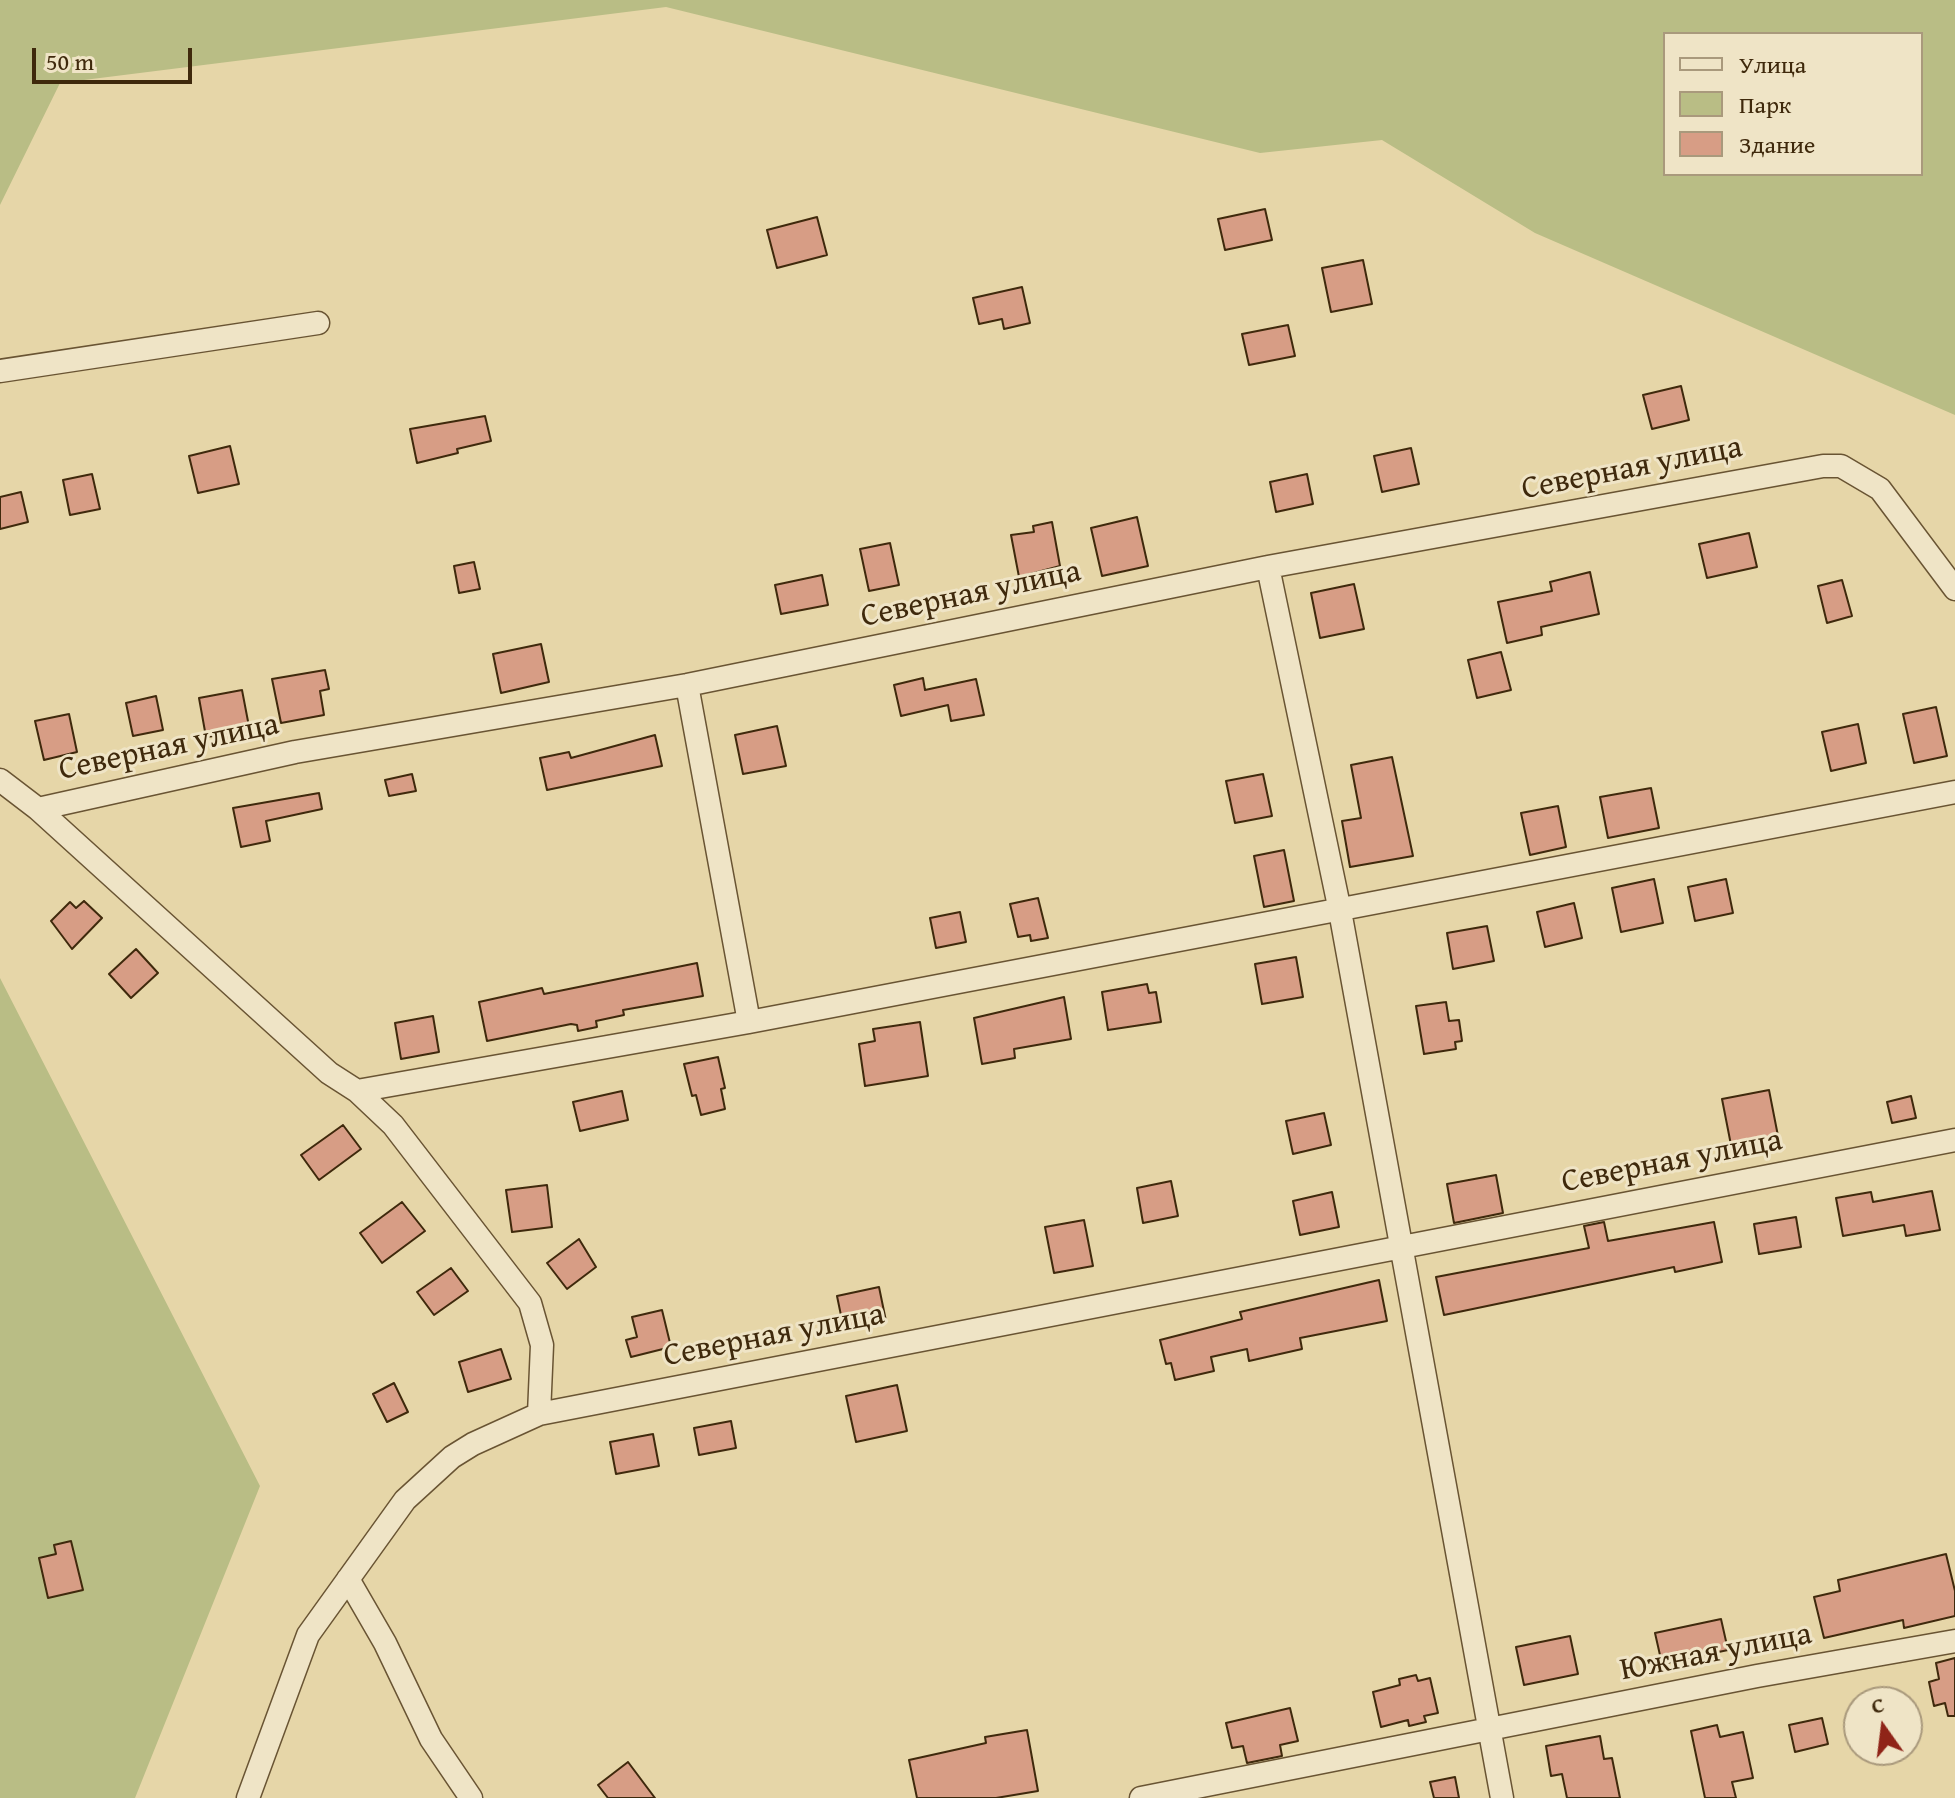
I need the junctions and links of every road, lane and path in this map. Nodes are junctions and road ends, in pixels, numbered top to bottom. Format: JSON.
{"nodes":[{"id":1,"x":318,"y":323,"type":"dead end"},
{"id":2,"x":0,"y":371,"type":"edge"},
{"id":3,"x":1268,"y":567,"type":"junction"},
{"id":4,"x":1955,"y":589,"type":"edge"},
{"id":5,"x":687,"y":685,"type":"junction"},
{"id":6,"x":0,"y":780,"type":"edge"},
{"id":7,"x":1955,"y":792,"type":"edge"},
{"id":8,"x":38,"y":809,"type":"junction"},
{"id":9,"x":1340,"y":911,"type":"junction"},
{"id":10,"x":749,"y":1022,"type":"junction"},
{"id":11,"x":357,"y":1091,"type":"junction"},
{"id":12,"x":1955,"y":1140,"type":"edge"},
{"id":13,"x":1401,"y":1248,"type":"junction"},
{"id":14,"x":539,"y":1414,"type":"junction"},
{"id":15,"x":348,"y":1579,"type":"junction"},
{"id":16,"x":1955,"y":1641,"type":"edge"},
{"id":17,"x":1490,"y":1731,"type":"junction"},
{"id":18,"x":248,"y":1798,"type":"edge"},
{"id":19,"x":471,"y":1798,"type":"edge"},
{"id":20,"x":1141,"y":1798,"type":"edge"},
{"id":21,"x":1502,"y":1798,"type":"edge"}],
"edges":[{"from":1,"to":2,"type":"street"},
{"from":3,"to":4,"type":"street","name":"Северная улица"},
{"from":3,"to":5,"type":"street","name":"Северная улица"},
{"from":3,"to":9,"type":"street"},
{"from":5,"to":8,"type":"street","name":"Северная улица"},
{"from":5,"to":10,"type":"street"},
{"from":6,"to":8,"type":"street"},
{"from":7,"to":9,"type":"street"},
{"from":8,"to":11,"type":"street","name":"Северная улица"},
{"from":9,"to":10,"type":"street"},
{"from":9,"to":13,"type":"street"},
{"from":10,"to":11,"type":"street"},
{"from":11,"to":14,"type":"street","name":"Северная улица"},
{"from":12,"to":13,"type":"street","name":"Северная улица"},
{"from":13,"to":14,"type":"street","name":"Северная улица"},
{"from":13,"to":17,"type":"street"},
{"from":14,"to":15,"type":"street"},
{"from":15,"to":18,"type":"street"},
{"from":15,"to":19,"type":"street"},
{"from":16,"to":17,"type":"street","name":"Южная улица"},
{"from":17,"to":20,"type":"street","name":"Южная улица"},
{"from":17,"to":21,"type":"street"}]}
